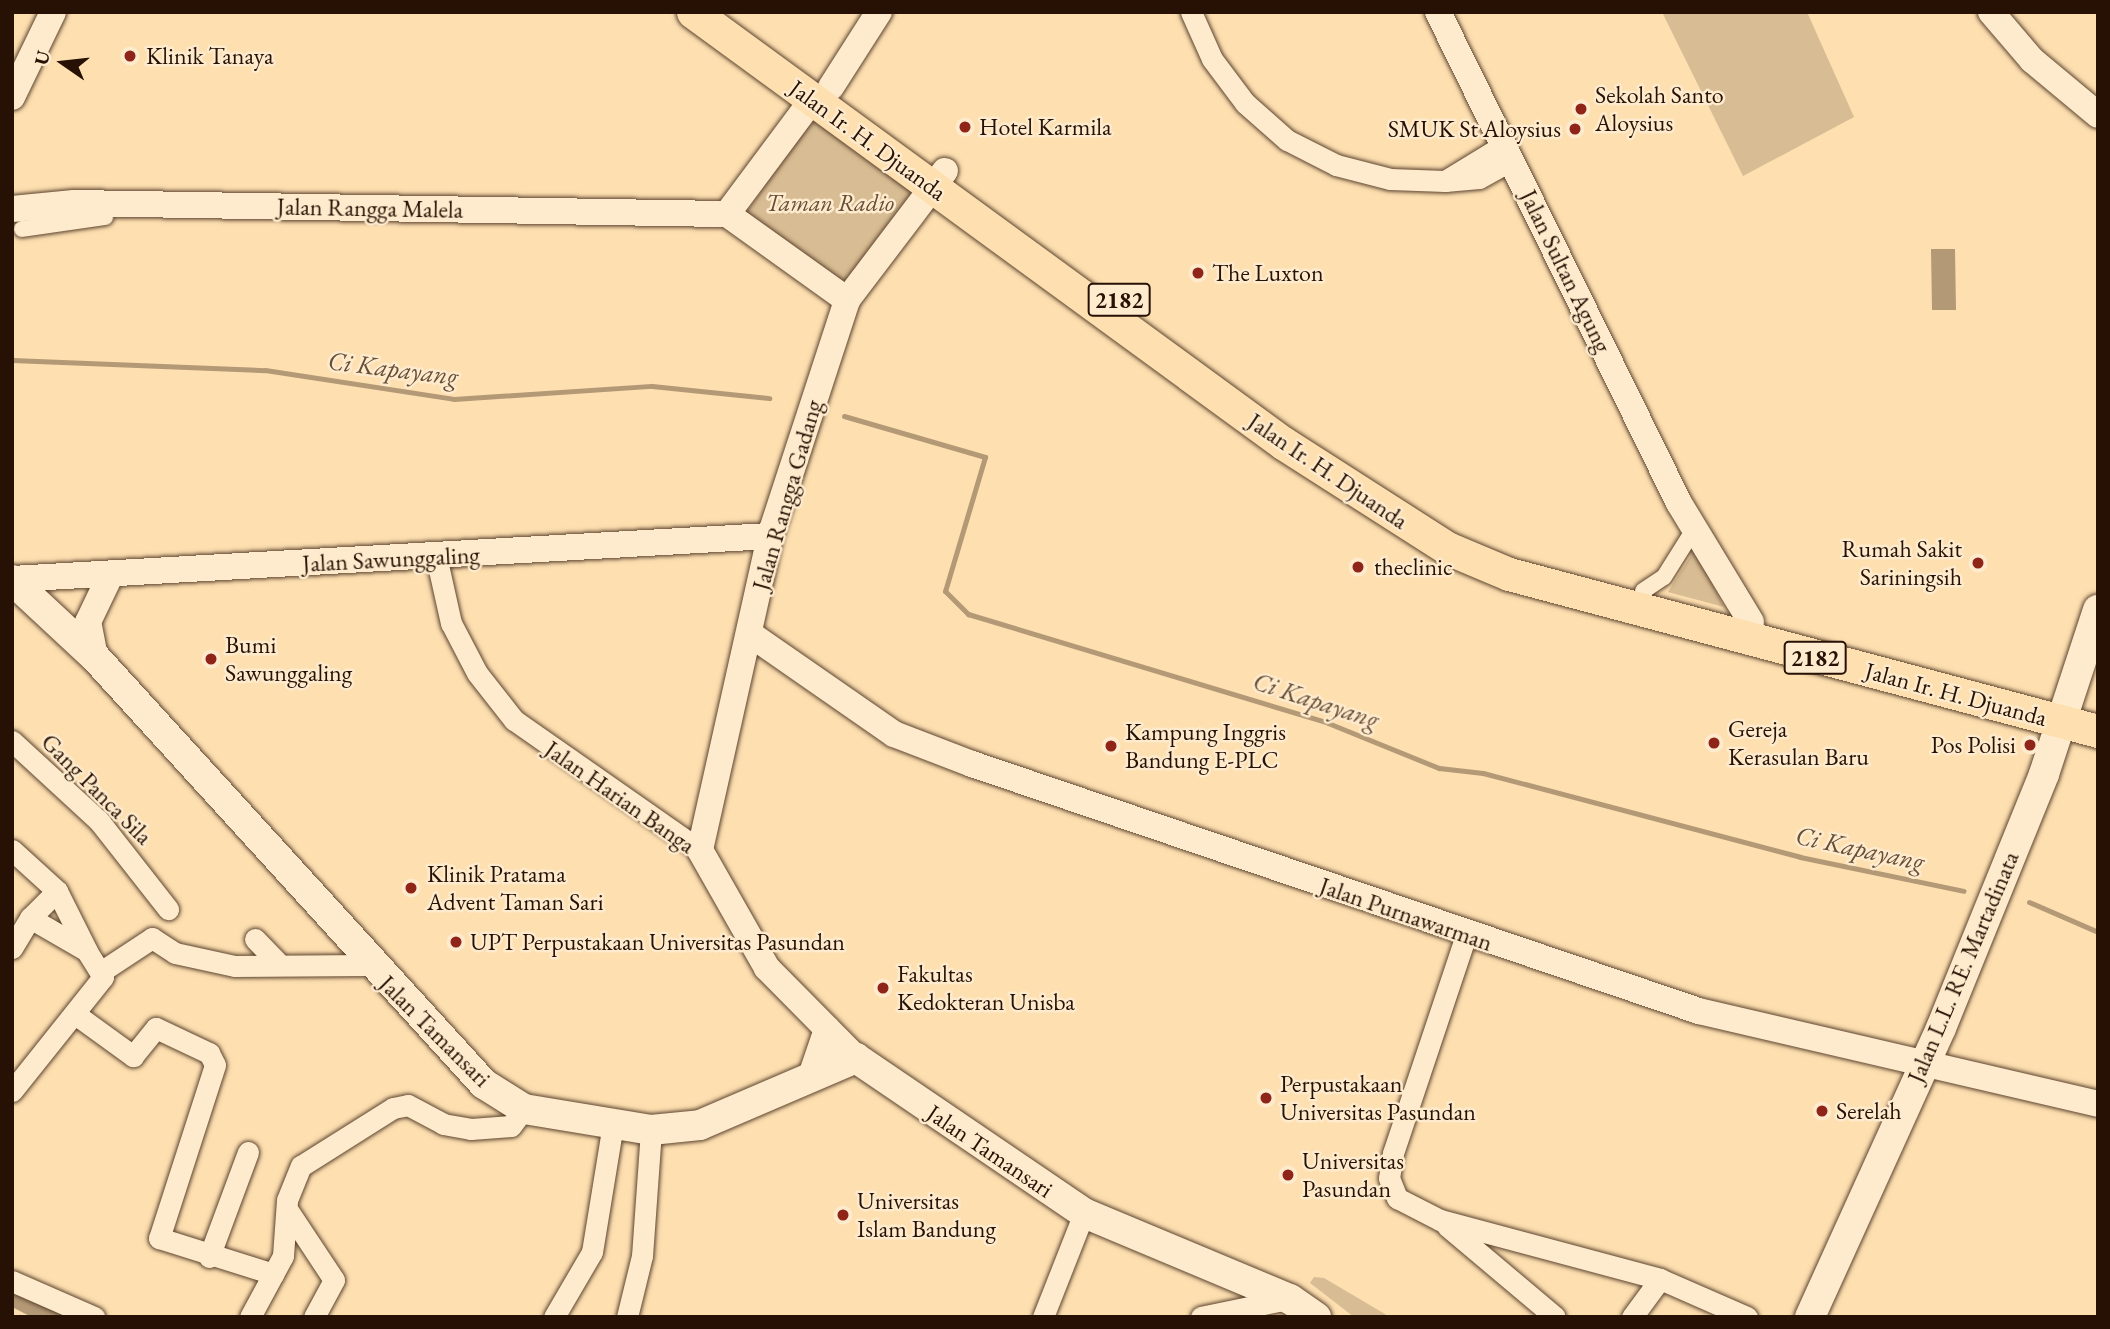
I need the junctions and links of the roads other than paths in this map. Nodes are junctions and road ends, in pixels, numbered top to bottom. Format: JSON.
{"nodes":[{"id":1,"x":52,"y":12,"type":"edge"},
{"id":2,"x":693,"y":12,"type":"edge"},
{"id":3,"x":729,"y":12,"type":"edge"},
{"id":4,"x":879,"y":12,"type":"edge"},
{"id":5,"x":1191,"y":12,"type":"edge"},
{"id":6,"x":1438,"y":12,"type":"edge"},
{"id":7,"x":1991,"y":12,"type":"edge"},
{"id":8,"x":822,"y":93,"type":"junction"},
{"id":9,"x":12,"y":97,"type":"edge"},
{"id":10,"x":2098,"y":115,"type":"edge"},
{"id":11,"x":1508,"y":152,"type":"junction"},
{"id":12,"x":938,"y":179,"type":"junction"},
{"id":13,"x":727,"y":214,"type":"junction"},
{"id":14,"x":105,"y":217,"type":"dead end"},
{"id":15,"x":17,"y":219,"type":"edge"},
{"id":16,"x":847,"y":300,"type":"junction"},
{"id":17,"x":1693,"y":531,"type":"junction"},
{"id":18,"x":770,"y":537,"type":"junction"},
{"id":19,"x":1450,"y":540,"type":"junction"},
{"id":20,"x":436,"y":556,"type":"junction"},
{"id":21,"x":111,"y":574,"type":"junction"},
{"id":22,"x":12,"y":579,"type":"edge"},
{"id":23,"x":1643,"y":591,"type":"junction"},
{"id":24,"x":2098,"y":610,"type":"edge"},
{"id":25,"x":1751,"y":622,"type":"junction"},
{"id":26,"x":750,"y":635,"type":"junction"},
{"id":27,"x":95,"y":657,"type":"junction"},
{"id":28,"x":2077,"y":713,"type":"edge"},
{"id":29,"x":2098,"y":731,"type":"edge"},
{"id":30,"x":12,"y":741,"type":"edge"},
{"id":31,"x":12,"y":850,"type":"edge"},
{"id":32,"x":700,"y":850,"type":"junction"},
{"id":33,"x":57,"y":891,"type":"junction"},
{"id":34,"x":168,"y":909,"type":"dead end"},
{"id":35,"x":30,"y":918,"type":"junction"},
{"id":36,"x":1466,"y":934,"type":"junction"},
{"id":37,"x":255,"y":939,"type":"dead end"},
{"id":38,"x":12,"y":948,"type":"edge"},
{"id":39,"x":87,"y":951,"type":"junction"},
{"id":40,"x":277,"y":962,"type":"junction"},
{"id":41,"x":369,"y":965,"type":"junction"},
{"id":42,"x":101,"y":979,"type":"junction"},
{"id":43,"x":75,"y":1014,"type":"junction"},
{"id":44,"x":827,"y":1029,"type":"junction"},
{"id":45,"x":856,"y":1058,"type":"junction"},
{"id":46,"x":1924,"y":1065,"type":"junction"},
{"id":47,"x":810,"y":1079,"type":"junction"},
{"id":48,"x":12,"y":1091,"type":"edge"},
{"id":49,"x":2098,"y":1104,"type":"edge"},
{"id":50,"x":524,"y":1109,"type":"junction"},
{"id":51,"x":612,"y":1124,"type":"junction"},
{"id":52,"x":651,"y":1130,"type":"junction"},
{"id":53,"x":248,"y":1152,"type":"dead end"},
{"id":54,"x":287,"y":1209,"type":"junction"},
{"id":55,"x":1084,"y":1213,"type":"junction"},
{"id":56,"x":1440,"y":1220,"type":"junction"},
{"id":57,"x":209,"y":1257,"type":"junction"},
{"id":58,"x":273,"y":1274,"type":"junction"},
{"id":59,"x":1660,"y":1279,"type":"junction"},
{"id":60,"x":12,"y":1281,"type":"edge"},
{"id":61,"x":1290,"y":1299,"type":"junction"},
{"id":62,"x":94,"y":1317,"type":"edge"},
{"id":63,"x":250,"y":1317,"type":"edge"},
{"id":64,"x":314,"y":1317,"type":"edge"},
{"id":65,"x":554,"y":1317,"type":"edge"},
{"id":66,"x":627,"y":1317,"type":"edge"},
{"id":67,"x":1043,"y":1317,"type":"edge"},
{"id":68,"x":1201,"y":1317,"type":"edge"},
{"id":69,"x":1316,"y":1317,"type":"edge"},
{"id":70,"x":1555,"y":1317,"type":"edge"},
{"id":71,"x":1632,"y":1317,"type":"edge"},
{"id":72,"x":1747,"y":1317,"type":"edge"},
{"id":73,"x":1810,"y":1317,"type":"edge"}],
"edges":[{"from":1,"to":9,"type":"street"},
{"from":2,"to":8,"type":"main road","name":"Jalan Ir. H. Djuanda","number":"2182"},
{"from":3,"to":8,"type":"main road","name":"Jalan Ir. H. Djuanda","number":"2182"},
{"from":4,"to":8,"type":"street"},
{"from":5,"to":11,"type":"street"},
{"from":6,"to":11,"type":"street","name":"Jalan Sultan Agung"},
{"from":7,"to":10,"type":"street"},
{"from":8,"to":12,"type":"main road","name":"Jalan Ir. H. Djuanda","number":"2182"},
{"from":8,"to":13,"type":"street"},
{"from":11,"to":17,"type":"street","name":"Jalan Sultan Agung"},
{"from":12,"to":16,"type":"street","name":"Jalan Rangga Gadang"},
{"from":12,"to":19,"type":"main road","name":"Jalan Ir. H. Djuanda","number":"2182"},
{"from":13,"to":15,"type":"street","name":"Jalan Rangga Malela"},
{"from":13,"to":16,"type":"street"},
{"from":14,"to":15,"type":"street"},
{"from":16,"to":18,"type":"street","name":"Jalan Rangga Gadang"},
{"from":17,"to":23,"type":"street"},
{"from":17,"to":25,"type":"street","name":"Jalan Sultan Agung"},
{"from":18,"to":20,"type":"street","name":"Jalan Sawunggaling"},
{"from":18,"to":26,"type":"street","name":"Jalan Rangga Gadang"},
{"from":19,"to":23,"type":"main road","name":"Jalan Ir. H. Djuanda","number":"2182"},
{"from":19,"to":28,"type":"main road","name":"Jalan Ir. H. Djuanda","number":"2182"},
{"from":20,"to":21,"type":"street","name":"Jalan Sawunggaling"},
{"from":20,"to":32,"type":"street","name":"Jalan Harian Banga"},
{"from":21,"to":22,"type":"street","name":"Jalan Sawunggaling"},
{"from":21,"to":27,"type":"street"},
{"from":22,"to":27,"type":"main road","name":"Jalan Tamansari"},
{"from":23,"to":25,"type":"main road","name":"Jalan Ir. H. Djuanda","number":"2182"},
{"from":24,"to":28,"type":"main road","name":"Jalan L.L. RE. Martadinata"},
{"from":25,"to":28,"type":"main road","name":"Jalan Ir. H. Djuanda","number":"2182"},
{"from":26,"to":32,"type":"street","name":"Jalan Rangga Gadang"},
{"from":26,"to":36,"type":"street","name":"Jalan Purnawarman"},
{"from":27,"to":41,"type":"main road","name":"Jalan Tamansari"},
{"from":28,"to":29,"type":"main road"},
{"from":28,"to":46,"type":"main road","name":"Jalan L.L. RE. Martadinata"},
{"from":30,"to":34,"type":"street","name":"Gang Panca Sila"},
{"from":31,"to":33,"type":"street"},
{"from":32,"to":44,"type":"street","name":"Jalan Harian Banga"},
{"from":33,"to":35,"type":"street"},
{"from":33,"to":39,"type":"street"},
{"from":35,"to":38,"type":"street"},
{"from":35,"to":39,"type":"street"},
{"from":36,"to":46,"type":"street","name":"Jalan Purnawarman"},
{"from":36,"to":56,"type":"street"},
{"from":37,"to":40,"type":"street"},
{"from":39,"to":42,"type":"street"},
{"from":40,"to":41,"type":"street"},
{"from":40,"to":42,"type":"street"},
{"from":41,"to":50,"type":"main road","name":"Jalan Tamansari"},
{"from":42,"to":43,"type":"street"},
{"from":43,"to":48,"type":"street"},
{"from":43,"to":57,"type":"street"},
{"from":44,"to":45,"type":"street","name":"Jalan Harian Banga"},
{"from":44,"to":47,"type":"street"},
{"from":45,"to":47,"type":"main road","name":"Jalan Tamansari"},
{"from":45,"to":55,"type":"main road","name":"Jalan Tamansari"},
{"from":46,"to":49,"type":"street","name":"Jalan Purnawarman"},
{"from":46,"to":73,"type":"main road","name":"Jalan L.L. RE. Martadinata"},
{"from":47,"to":52,"type":"main road","name":"Jalan Tamansari"},
{"from":50,"to":51,"type":"main road","name":"Jalan Tamansari"},
{"from":50,"to":54,"type":"street"},
{"from":51,"to":52,"type":"main road","name":"Jalan Tamansari"},
{"from":51,"to":65,"type":"street"},
{"from":52,"to":66,"type":"street"},
{"from":53,"to":57,"type":"street"},
{"from":54,"to":58,"type":"street"},
{"from":54,"to":64,"type":"street"},
{"from":55,"to":61,"type":"main road","name":"Jalan Tamansari"},
{"from":55,"to":67,"type":"street"},
{"from":56,"to":59,"type":"street"},
{"from":56,"to":70,"type":"street"},
{"from":57,"to":58,"type":"street"},
{"from":58,"to":63,"type":"street"},
{"from":59,"to":71,"type":"street"},
{"from":59,"to":72,"type":"street"},
{"from":60,"to":62,"type":"street"},
{"from":61,"to":68,"type":"street"},
{"from":61,"to":69,"type":"main road","name":"Jalan Tamansari"}]}
